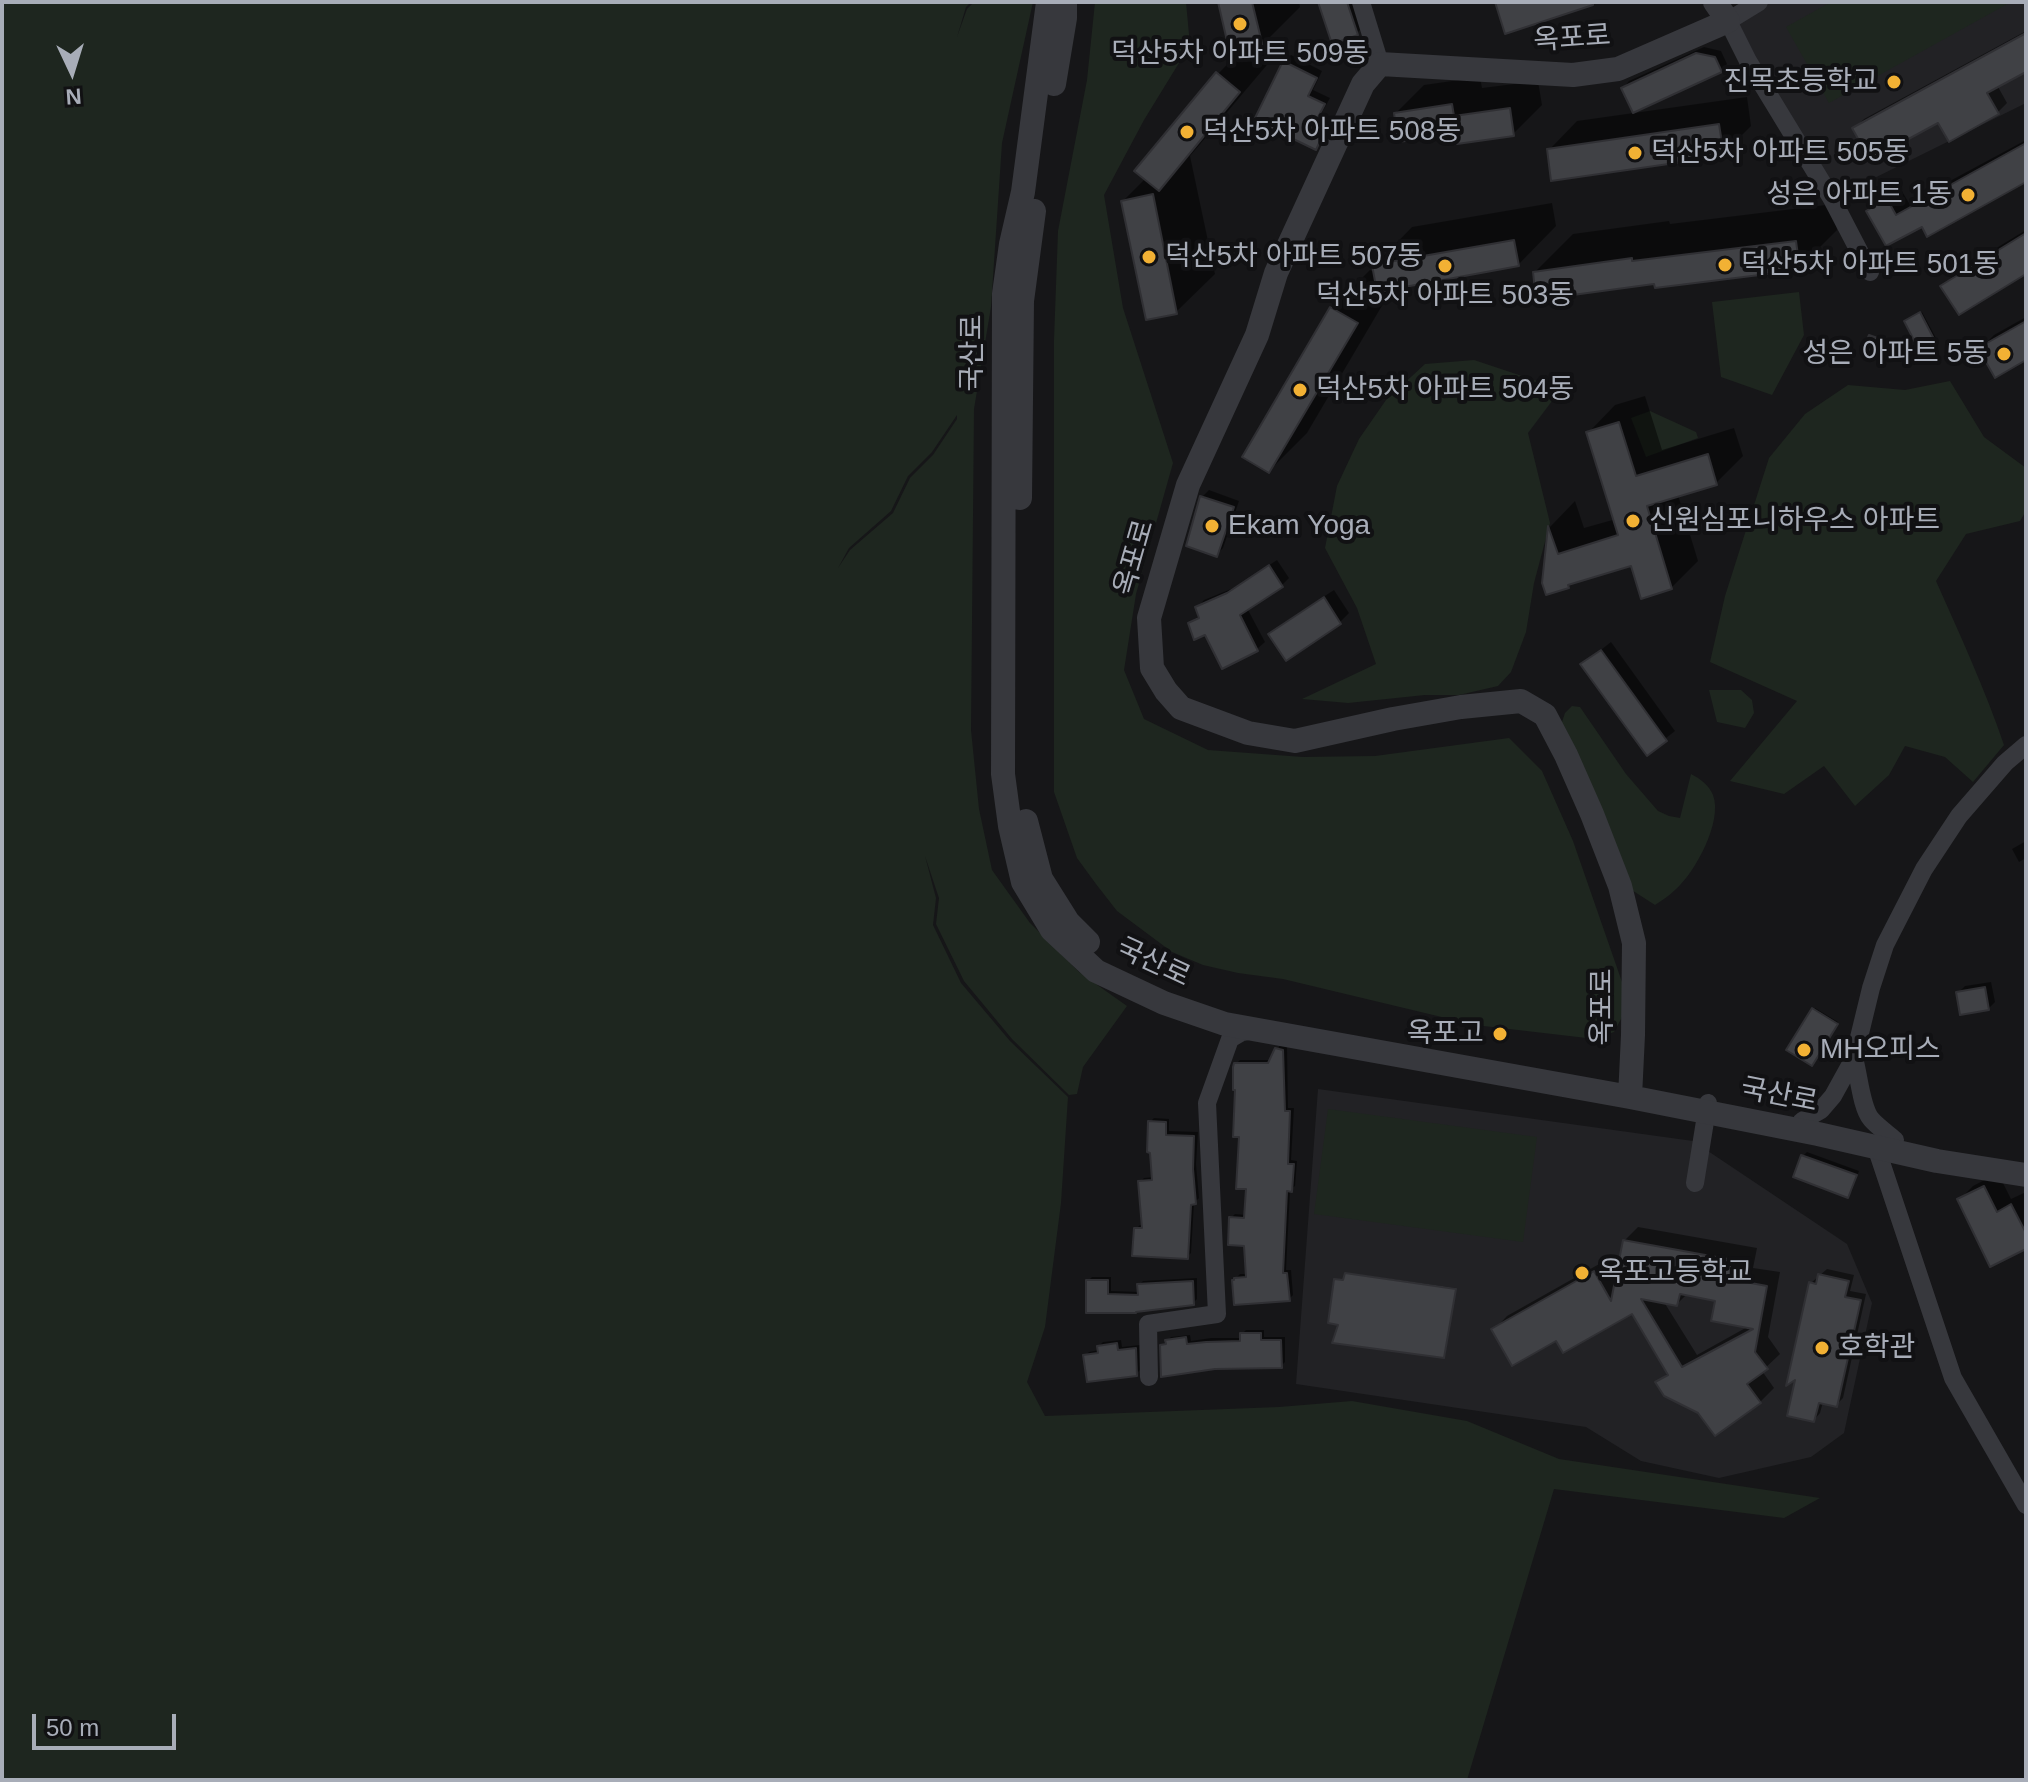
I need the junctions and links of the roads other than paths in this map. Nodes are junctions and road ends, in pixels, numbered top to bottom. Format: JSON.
{"nodes":[{"id":1,"x":1048,"y":2,"type":"edge"},
{"id":2,"x":1065,"y":2,"type":"edge"},
{"id":3,"x":1361,"y":2,"type":"edge"},
{"id":4,"x":1759,"y":2,"type":"edge"},
{"id":5,"x":1722,"y":12,"type":"edge"},
{"id":6,"x":1380,"y":64,"type":"junction"},
{"id":7,"x":1870,"y":272,"type":"dead end"},
{"id":8,"x":2026,"y":745,"type":"edge"},
{"id":9,"x":1213,"y":1020,"type":"junction"},
{"id":10,"x":1260,"y":1029,"type":"junction"},
{"id":11,"x":1230,"y":1039,"type":"junction"},
{"id":12,"x":1854,"y":1058,"type":"junction"},
{"id":13,"x":1630,"y":1093,"type":"junction"},
{"id":14,"x":1708,"y":1108,"type":"junction"},
{"id":15,"x":1802,"y":1121,"type":"junction"},
{"id":16,"x":1886,"y":1146,"type":"junction"},
{"id":17,"x":2026,"y":1164,"type":"edge"},
{"id":18,"x":2026,"y":1175,"type":"edge"},
{"id":19,"x":1695,"y":1183,"type":"dead end"},
{"id":20,"x":1149,"y":1377,"type":"dead end"},
{"id":21,"x":2026,"y":1483,"type":"edge"},
{"id":22,"x":2026,"y":1505,"type":"edge"}],
"edges":[{"from":1,"to":9,"type":"street","name":"국산로"},
{"from":2,"to":13,"type":"street","name":"국산로"},
{"from":3,"to":6,"type":"street"},
{"from":4,"to":5,"type":"street"},
{"from":5,"to":6,"type":"street","name":"옥포로"},
{"from":5,"to":7,"type":"street"},
{"from":6,"to":13,"type":"street","name":"옥포로"},
{"from":8,"to":12,"type":"street"},
{"from":9,"to":10,"type":"street","name":"국산로"},
{"from":9,"to":11,"type":"street"},
{"from":10,"to":11,"type":"street"},
{"from":10,"to":13,"type":"street","name":"국산로"},
{"from":11,"to":20,"type":"street"},
{"from":12,"to":15,"type":"street"},
{"from":12,"to":16,"type":"street"},
{"from":13,"to":14,"type":"street","name":"국산로"},
{"from":14,"to":15,"type":"street","name":"국산로"},
{"from":14,"to":16,"type":"street","name":"국산로"},
{"from":14,"to":19,"type":"street"},
{"from":15,"to":16,"type":"street","name":"국산로"},
{"from":16,"to":17,"type":"street","name":"국산로"},
{"from":16,"to":18,"type":"street","name":"국산로"},
{"from":16,"to":21,"type":"street"},
{"from":16,"to":22,"type":"street"}]}
